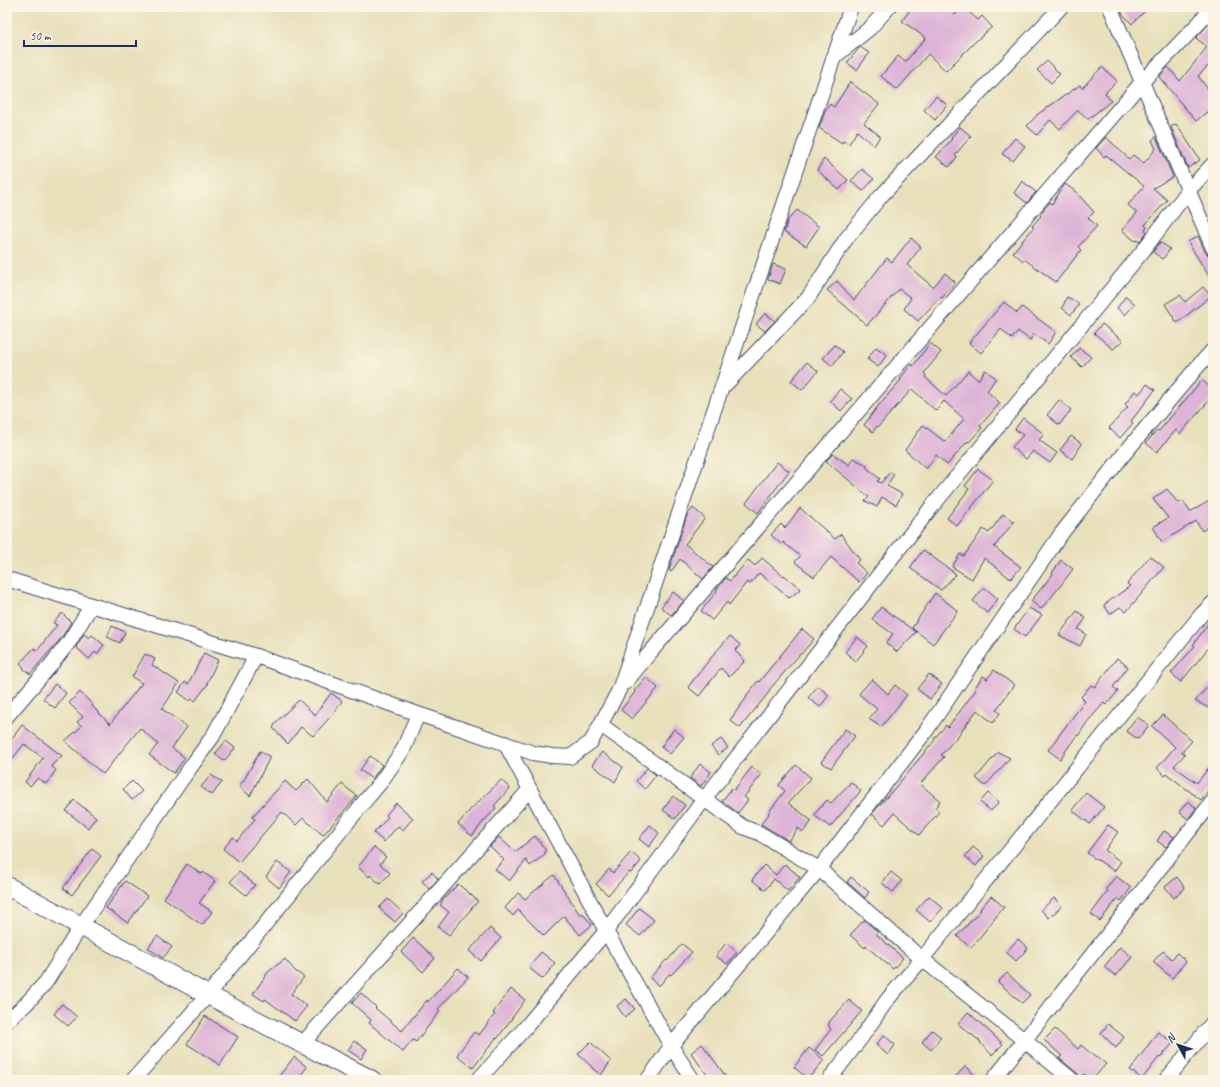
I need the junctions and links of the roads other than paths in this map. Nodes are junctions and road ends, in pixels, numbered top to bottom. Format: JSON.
{"nodes":[{"id":1,"x":851,"y":7,"type":"edge"},
{"id":2,"x":890,"y":7,"type":"edge"},
{"id":3,"x":1061,"y":7,"type":"edge"},
{"id":4,"x":1110,"y":7,"type":"edge"},
{"id":5,"x":1212,"y":7,"type":"edge"},
{"id":6,"x":832,"y":58,"type":"junction"},
{"id":7,"x":1142,"y":82,"type":"junction"},
{"id":8,"x":1213,"y":164,"type":"edge"},
{"id":9,"x":1188,"y":191,"type":"junction"},
{"id":10,"x":1213,"y":248,"type":"edge"},
{"id":11,"x":1213,"y":350,"type":"edge"},
{"id":12,"x":722,"y":388,"type":"junction"},
{"id":13,"x":7,"y":579,"type":"edge"},
{"id":14,"x":1213,"y":603,"type":"edge"},
{"id":15,"x":91,"y":606,"type":"junction"},
{"id":16,"x":256,"y":656,"type":"junction"},
{"id":17,"x":619,"y":690,"type":"junction"},
{"id":18,"x":418,"y":714,"type":"junction"},
{"id":19,"x":7,"y":716,"type":"edge"},
{"id":20,"x":601,"y":725,"type":"junction"},
{"id":21,"x":504,"y":743,"type":"junction"},
{"id":22,"x":530,"y":789,"type":"junction"},
{"id":23,"x":705,"y":798,"type":"junction"},
{"id":24,"x":1213,"y":801,"type":"edge"},
{"id":25,"x":819,"y":869,"type":"junction"},
{"id":26,"x":7,"y":886,"type":"edge"},
{"id":27,"x":81,"y":926,"type":"junction"},
{"id":28,"x":606,"y":931,"type":"junction"},
{"id":29,"x":922,"y":959,"type":"junction"},
{"id":30,"x":208,"y":994,"type":"junction"},
{"id":31,"x":7,"y":1021,"type":"edge"},
{"id":32,"x":1213,"y":1022,"type":"edge"},
{"id":33,"x":1024,"y":1040,"type":"junction"},
{"id":34,"x":302,"y":1044,"type":"junction"},
{"id":35,"x":671,"y":1046,"type":"junction"},
{"id":36,"x":133,"y":1080,"type":"edge"},
{"id":37,"x":372,"y":1080,"type":"edge"},
{"id":38,"x":478,"y":1080,"type":"edge"},
{"id":39,"x":647,"y":1080,"type":"edge"},
{"id":40,"x":693,"y":1080,"type":"edge"},
{"id":41,"x":829,"y":1080,"type":"edge"},
{"id":42,"x":993,"y":1080,"type":"edge"},
{"id":43,"x":1072,"y":1080,"type":"edge"},
{"id":44,"x":1166,"y":1080,"type":"edge"}],
"edges":[{"from":1,"to":6,"type":"street"},
{"from":2,"to":6,"type":"street"},
{"from":3,"to":12,"type":"street"},
{"from":4,"to":7,"type":"street"},
{"from":5,"to":7,"type":"street"},
{"from":6,"to":12,"type":"street"},
{"from":7,"to":9,"type":"street"},
{"from":7,"to":17,"type":"street"},
{"from":8,"to":9,"type":"street"},
{"from":9,"to":10,"type":"street"},
{"from":9,"to":23,"type":"street"},
{"from":11,"to":25,"type":"street"},
{"from":12,"to":17,"type":"street"},
{"from":13,"to":15,"type":"street"},
{"from":14,"to":29,"type":"street"},
{"from":15,"to":16,"type":"street"},
{"from":15,"to":19,"type":"street"},
{"from":16,"to":18,"type":"street"},
{"from":16,"to":27,"type":"street"},
{"from":17,"to":20,"type":"street"},
{"from":18,"to":21,"type":"street"},
{"from":18,"to":30,"type":"street"},
{"from":20,"to":21,"type":"street"},
{"from":20,"to":23,"type":"street"},
{"from":21,"to":22,"type":"street"},
{"from":22,"to":28,"type":"street"},
{"from":22,"to":34,"type":"street"},
{"from":23,"to":25,"type":"street"},
{"from":23,"to":28,"type":"street"},
{"from":24,"to":33,"type":"street"},
{"from":25,"to":29,"type":"street"},
{"from":25,"to":35,"type":"street"},
{"from":26,"to":27,"type":"street"},
{"from":27,"to":30,"type":"street"},
{"from":27,"to":31,"type":"street"},
{"from":28,"to":35,"type":"street"},
{"from":28,"to":38,"type":"street"},
{"from":29,"to":33,"type":"street"},
{"from":29,"to":41,"type":"street"},
{"from":30,"to":34,"type":"street"},
{"from":30,"to":36,"type":"street"},
{"from":32,"to":44,"type":"street"},
{"from":33,"to":42,"type":"street"},
{"from":33,"to":43,"type":"street"},
{"from":34,"to":37,"type":"street"},
{"from":35,"to":39,"type":"street"},
{"from":35,"to":40,"type":"street"}]}
